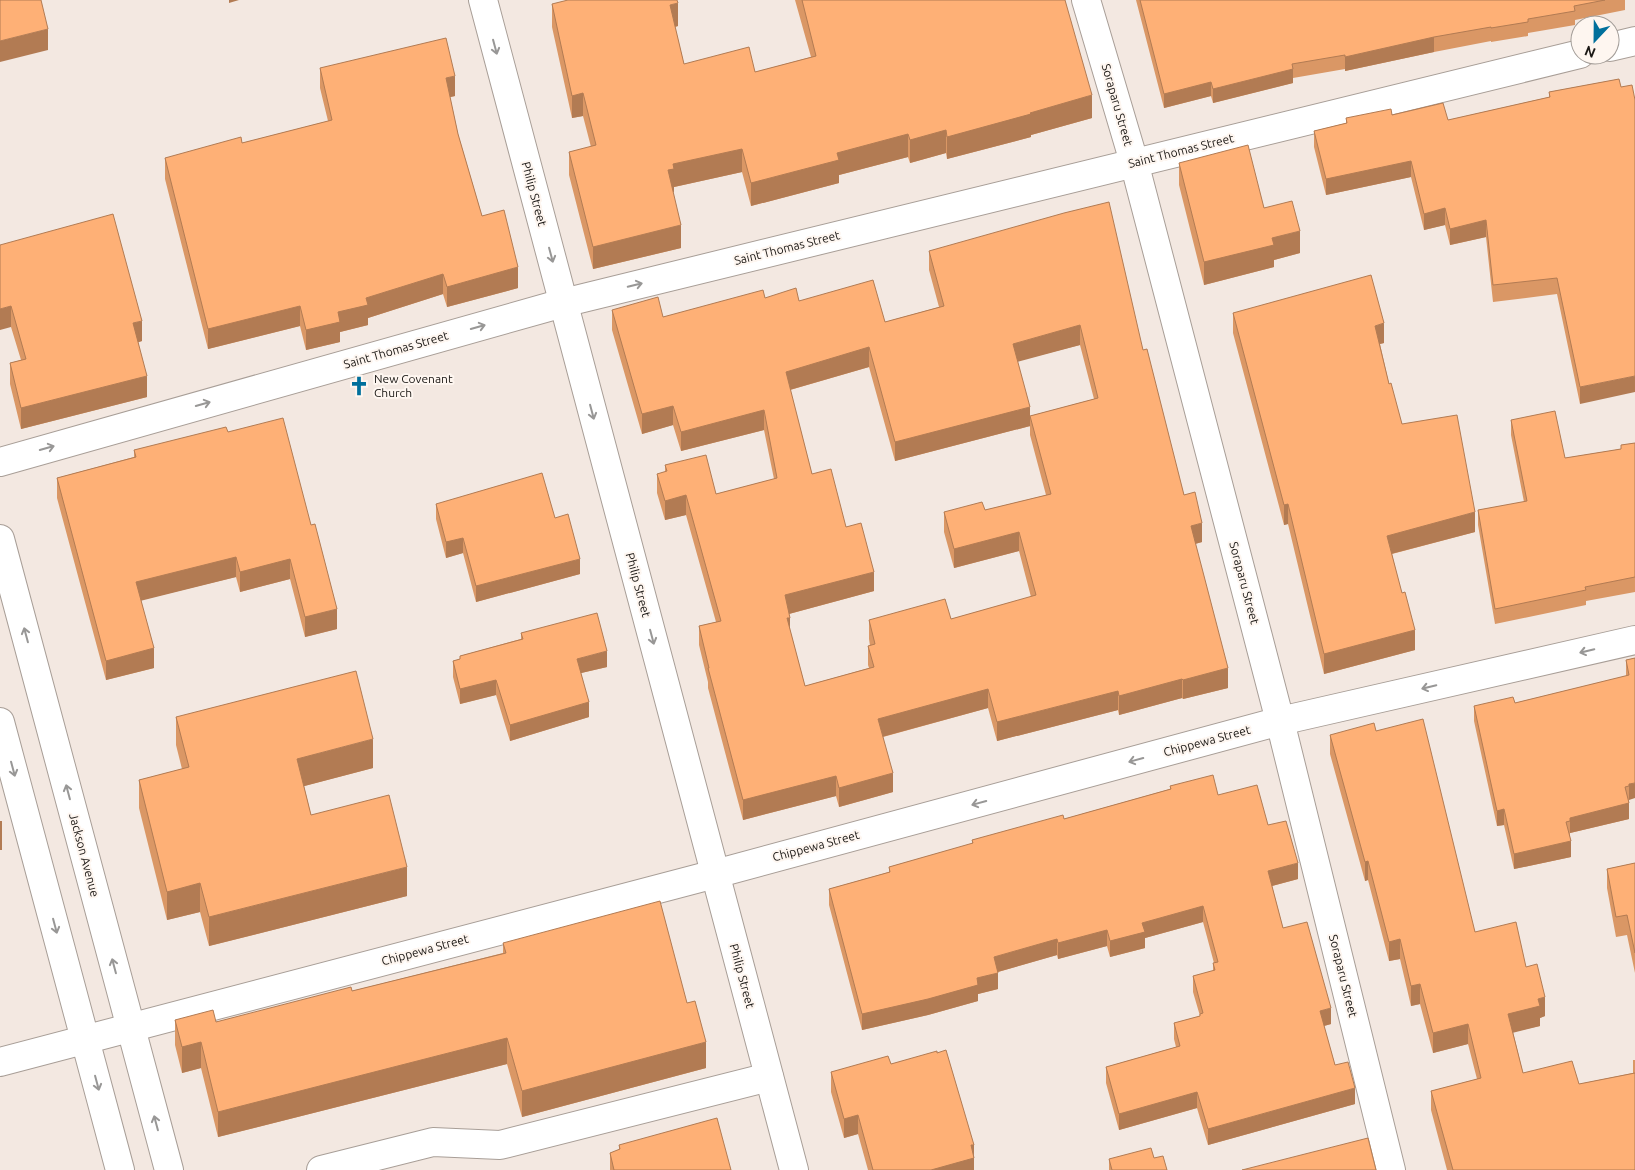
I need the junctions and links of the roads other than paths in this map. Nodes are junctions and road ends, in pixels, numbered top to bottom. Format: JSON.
{"nodes":[{"id":1,"x":483,"y":0,"type":"edge"},
{"id":2,"x":1086,"y":0,"type":"edge"},
{"id":3,"x":1635,"y":41,"type":"edge"},
{"id":4,"x":1620,"y":45,"type":"edge"},
{"id":5,"x":1570,"y":56,"type":"edge"},
{"id":6,"x":1134,"y":162,"type":"junction"},
{"id":7,"x":563,"y":303,"type":"junction"},
{"id":8,"x":0,"y":462,"type":"edge"},
{"id":9,"x":0,"y":539,"type":"edge"},
{"id":10,"x":1635,"y":640,"type":"edge"},
{"id":11,"x":1280,"y":721,"type":"junction"},
{"id":12,"x":0,"y":722,"type":"edge"},
{"id":13,"x":715,"y":874,"type":"junction"},
{"id":14,"x":130,"y":1027,"type":"junction"},
{"id":15,"x":85,"y":1040,"type":"junction"},
{"id":16,"x":0,"y":1062,"type":"edge"},
{"id":17,"x":769,"y":1077,"type":"junction"},
{"id":18,"x":120,"y":1170,"type":"edge"},
{"id":19,"x":169,"y":1170,"type":"edge"},
{"id":20,"x":321,"y":1170,"type":"edge"},
{"id":21,"x":794,"y":1170,"type":"edge"},
{"id":22,"x":1391,"y":1170,"type":"edge"}],
"edges":[{"from":1,"to":7,"type":"street","name":"Philip Street","one_way":true},
{"from":2,"to":6,"type":"street","name":"Soraparu Street"},
{"from":3,"to":4,"type":"street"},
{"from":5,"to":6,"type":"street","name":"Saint Thomas Street"},
{"from":7,"to":6,"type":"street","name":"Saint Thomas Street","one_way":true},
{"from":6,"to":11,"type":"street","name":"Soraparu Street"},
{"from":8,"to":7,"type":"street","name":"Saint Thomas Street","one_way":true},
{"from":7,"to":13,"type":"street","name":"Philip Street","one_way":true},
{"from":14,"to":9,"type":"street","name":"Jackson Avenue","one_way":true},
{"from":10,"to":11,"type":"street","name":"Chippewa Street","one_way":true},
{"from":11,"to":13,"type":"street","name":"Chippewa Street","one_way":true},
{"from":11,"to":22,"type":"street","name":"Soraparu Street"},
{"from":12,"to":15,"type":"street","one_way":true},
{"from":13,"to":14,"type":"street","name":"Chippewa Street"},
{"from":13,"to":17,"type":"street","name":"Philip Street"},
{"from":14,"to":15,"type":"street","name":"Chippewa Street"},
{"from":19,"to":14,"type":"street","name":"Jackson Avenue","one_way":true},
{"from":15,"to":16,"type":"street","name":"Chippewa Street"},
{"from":15,"to":18,"type":"street","one_way":true},
{"from":17,"to":20,"type":"street"},
{"from":17,"to":21,"type":"street","name":"Philip Street"}]}
